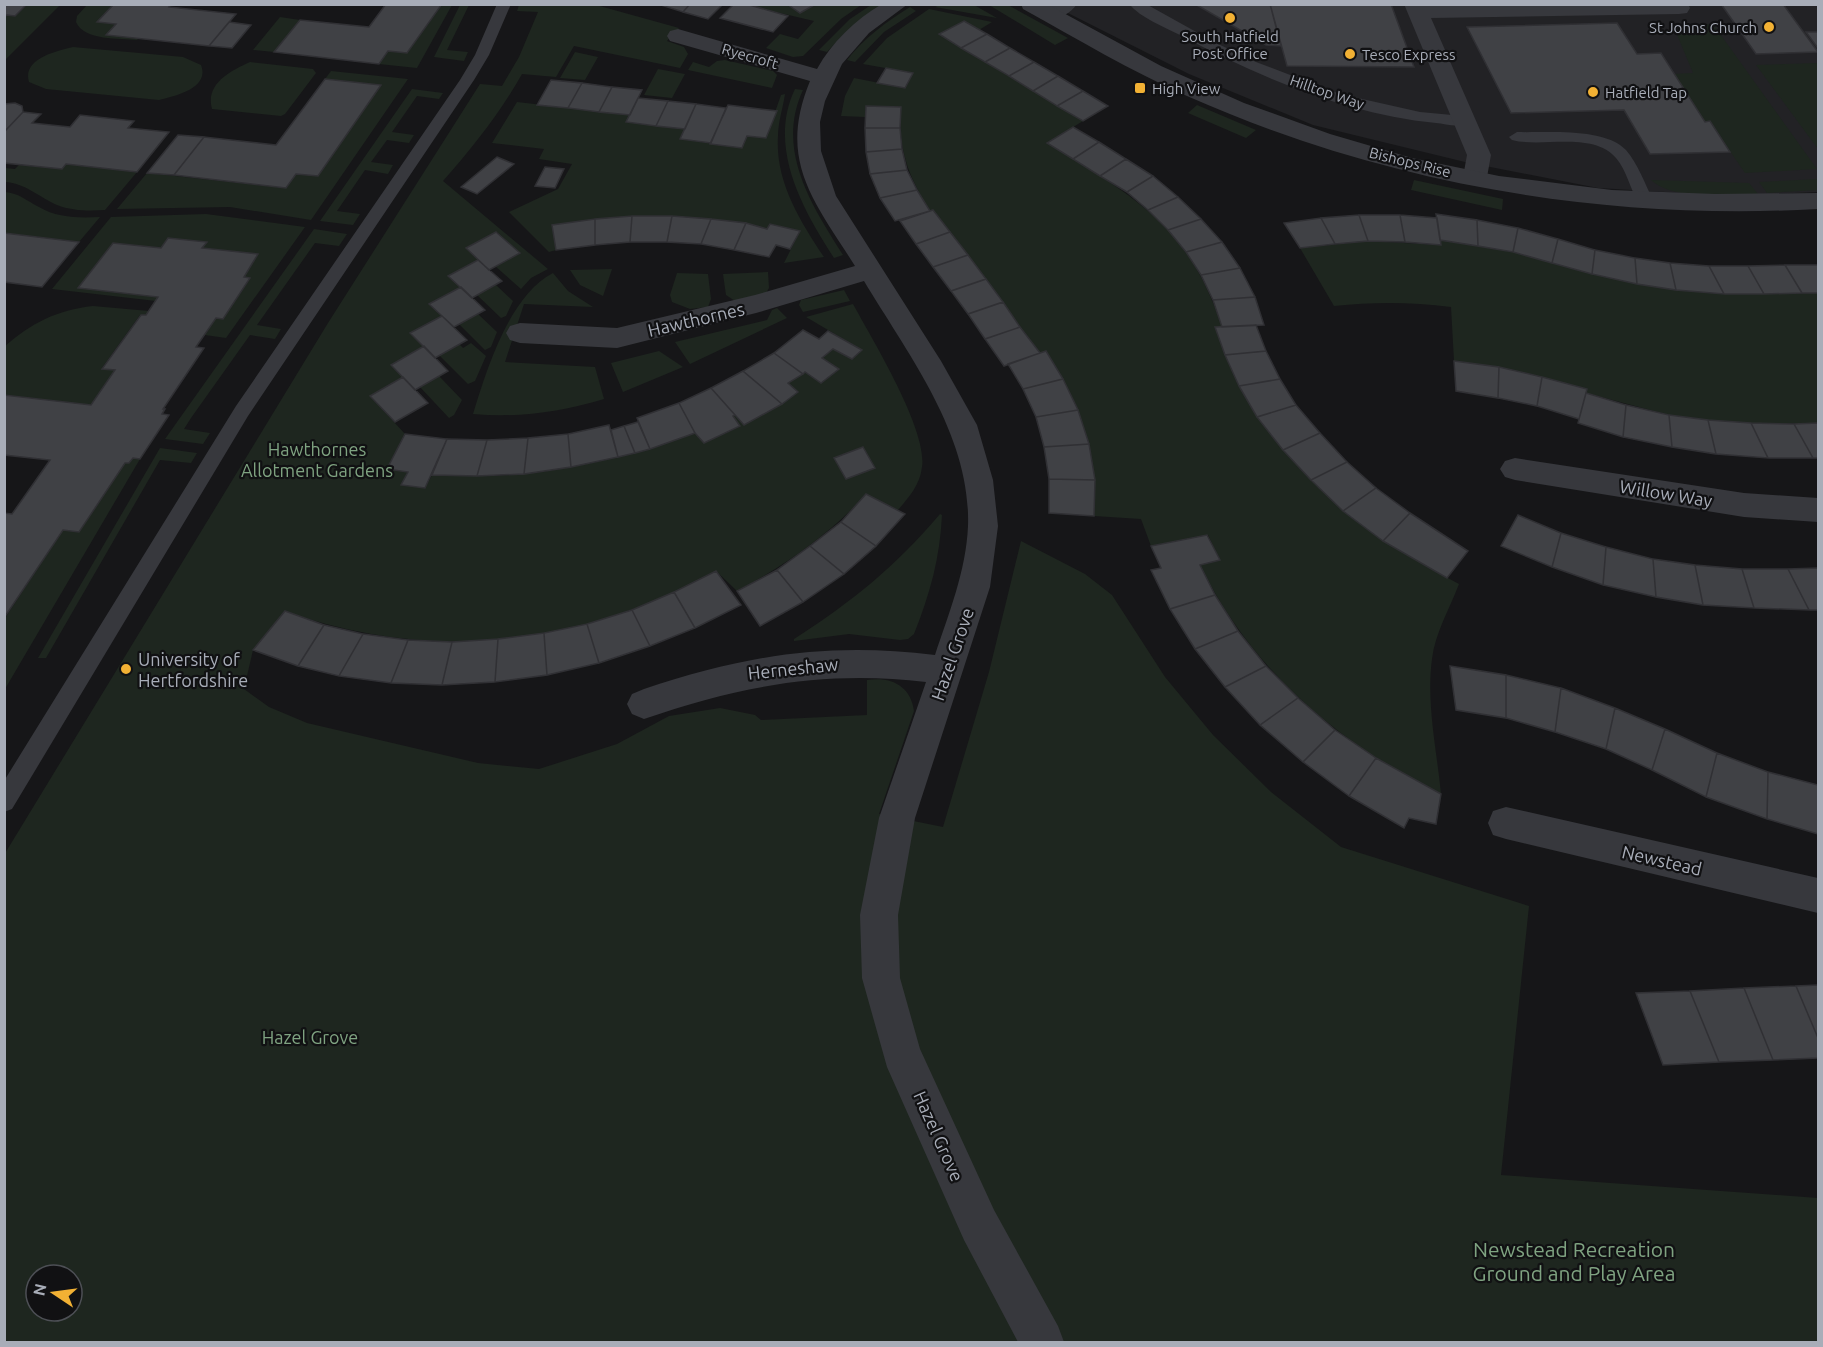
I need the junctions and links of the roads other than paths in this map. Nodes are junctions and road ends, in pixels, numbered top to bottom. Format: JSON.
{"nodes":[{"id":1,"x":504,"y":4,"type":"edge"},
{"id":2,"x":898,"y":4,"type":"edge"},
{"id":3,"x":1135,"y":4,"type":"edge"},
{"id":4,"x":1677,"y":4,"type":"edge"},
{"id":5,"x":1049,"y":8,"type":"edge"},
{"id":6,"x":1415,"y":8,"type":"edge"},
{"id":7,"x":678,"y":36,"type":"dead end"},
{"id":8,"x":821,"y":77,"type":"junction"},
{"id":9,"x":1463,"y":121,"type":"junction"},
{"id":10,"x":1517,"y":137,"type":"dead end"},
{"id":11,"x":1475,"y":177,"type":"junction"},
{"id":12,"x":1645,"y":200,"type":"junction"},
{"id":13,"x":1818,"y":202,"type":"edge"},
{"id":14,"x":869,"y":271,"type":"junction"},
{"id":15,"x":520,"y":333,"type":"dead end"},
{"id":16,"x":1515,"y":469,"type":"dead end"},
{"id":17,"x":1818,"y":510,"type":"edge"},
{"id":18,"x":946,"y":670,"type":"junction"},
{"id":19,"x":644,"y":704,"type":"dead end"},
{"id":20,"x":4,"y":802,"type":"edge"},
{"id":21,"x":1506,"y":823,"type":"dead end"},
{"id":22,"x":1818,"y":896,"type":"edge"},
{"id":23,"x":1042,"y":1342,"type":"edge"}],
"edges":[{"from":1,"to":20,"type":"lane"},
{"from":2,"to":8,"type":"street","name":"Hazel Grove"},
{"from":3,"to":9,"type":"lane","name":"Hilltop Way"},
{"from":4,"to":6,"type":"street"},
{"from":5,"to":11,"type":"street","name":"Bishops Rise"},
{"from":6,"to":9,"type":"street"},
{"from":7,"to":8,"type":"street","name":"Ryecroft"},
{"from":8,"to":14,"type":"street","name":"Hazel Grove"},
{"from":9,"to":11,"type":"street"},
{"from":10,"to":12,"type":"lane"},
{"from":11,"to":12,"type":"street","name":"Bishops Rise"},
{"from":12,"to":13,"type":"street","name":"Bishops Rise"},
{"from":14,"to":15,"type":"street","name":"Hawthornes"},
{"from":14,"to":18,"type":"street","name":"Hazel Grove"},
{"from":16,"to":17,"type":"street","name":"Willow Way"},
{"from":18,"to":19,"type":"street","name":"Herneshaw"},
{"from":18,"to":23,"type":"street","name":"Hazel Grove"},
{"from":21,"to":22,"type":"street","name":"Newstead"}]}
